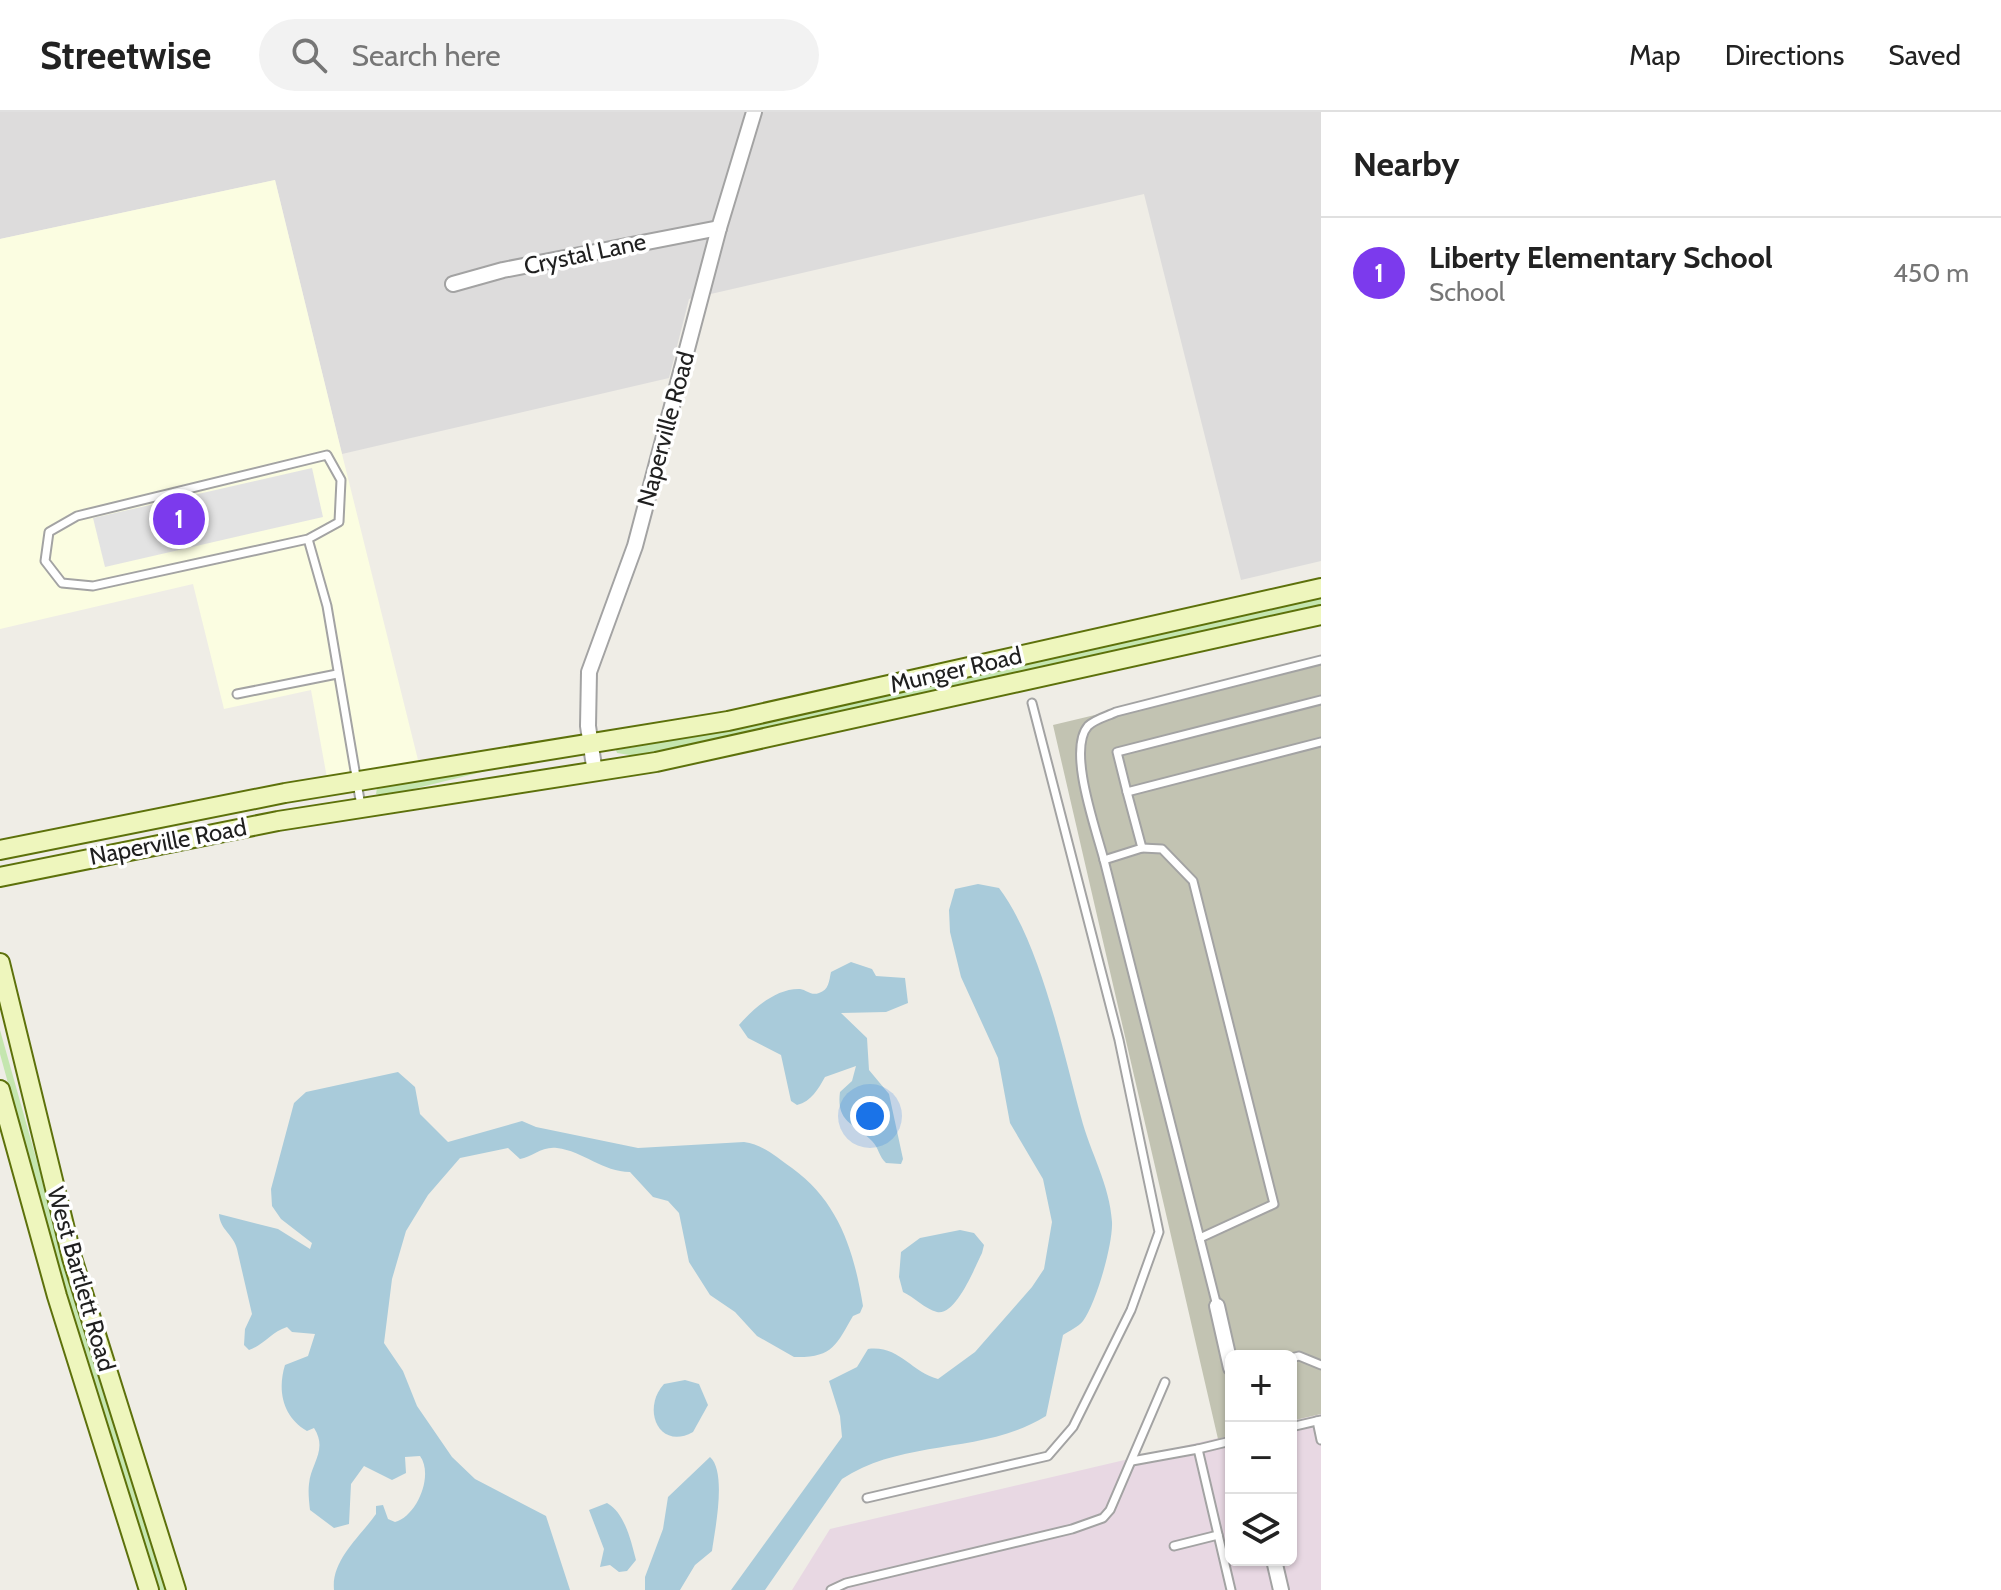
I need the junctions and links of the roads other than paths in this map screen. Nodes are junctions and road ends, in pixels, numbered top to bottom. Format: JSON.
{"nodes":[{"id":1,"x":754,"y":112,"type":"edge"},
{"id":2,"x":719,"y":228,"type":"junction"},
{"id":3,"x":453,"y":284,"type":"dead end"},
{"id":4,"x":308,"y":539,"type":"junction"},
{"id":5,"x":1321,"y":588,"type":"edge"},
{"id":6,"x":1321,"y":615,"type":"edge"},
{"id":7,"x":1321,"y":660,"type":"edge"},
{"id":8,"x":337,"y":674,"type":"junction"},
{"id":9,"x":237,"y":694,"type":"dead end"},
{"id":10,"x":1321,"y":700,"type":"edge"},
{"id":11,"x":1032,"y":703,"type":"dead end"},
{"id":12,"x":1321,"y":742,"type":"edge"},
{"id":13,"x":590,"y":746,"type":"junction"},
{"id":14,"x":595,"y":773,"type":"junction"},
{"id":15,"x":357,"y":782,"type":"junction"},
{"id":16,"x":1127,"y":792,"type":"junction"},
{"id":17,"x":361,"y":808,"type":"junction"},
{"id":18,"x":1142,"y":848,"type":"junction"},
{"id":19,"x":0,"y":850,"type":"edge"},
{"id":20,"x":1104,"y":860,"type":"junction"},
{"id":21,"x":0,"y":877,"type":"edge"},
{"id":22,"x":0,"y":963,"type":"edge"},
{"id":23,"x":0,"y":1090,"type":"edge"},
{"id":24,"x":1200,"y":1238,"type":"junction"},
{"id":25,"x":1217,"y":1306,"type":"joint"},
{"id":26,"x":1227,"y":1350,"type":"edge"},
{"id":27,"x":1297,"y":1356,"type":"edge"},
{"id":28,"x":1321,"y":1365,"type":"edge"},
{"id":29,"x":1165,"y":1382,"type":"dead end"},
{"id":30,"x":1319,"y":1421,"type":"edge"},
{"id":31,"x":1297,"y":1426,"type":"edge"},
{"id":32,"x":1321,"y":1440,"type":"edge"},
{"id":33,"x":1225,"y":1442,"type":"edge"},
{"id":34,"x":1198,"y":1449,"type":"junction"},
{"id":35,"x":1132,"y":1461,"type":"junction"},
{"id":36,"x":867,"y":1498,"type":"dead end"},
{"id":37,"x":1218,"y":1535,"type":"junction"},
{"id":38,"x":1174,"y":1546,"type":"dead end"},
{"id":39,"x":1275,"y":1566,"type":"edge"},
{"id":40,"x":149,"y":1590,"type":"edge"},
{"id":41,"x":176,"y":1590,"type":"edge"},
{"id":42,"x":831,"y":1590,"type":"edge"},
{"id":43,"x":1231,"y":1590,"type":"edge"},
{"id":44,"x":1281,"y":1590,"type":"edge"}],
"edges":[{"from":1,"to":2,"type":"street","name":"Naperville Road"},
{"from":2,"to":3,"type":"street","name":"Crystal Lane"},
{"from":2,"to":13,"type":"street","name":"Naperville Road"},
{"from":4,"to":4,"type":"lane"},
{"from":4,"to":8,"type":"lane"},
{"from":5,"to":13,"type":"street","name":"Munger Road"},
{"from":6,"to":14,"type":"street","name":"Munger Road"},
{"from":7,"to":20,"type":"lane"},
{"from":8,"to":9,"type":"lane"},
{"from":8,"to":15,"type":"lane"},
{"from":10,"to":16,"type":"lane"},
{"from":11,"to":36,"type":"lane"},
{"from":12,"to":16,"type":"lane"},
{"from":13,"to":14,"type":"street","name":"Naperville Road"},
{"from":13,"to":15,"type":"street","name":"Naperville Road"},
{"from":14,"to":17,"type":"street","name":"Naperville Road"},
{"from":15,"to":17,"type":"lane"},
{"from":15,"to":19,"type":"street","name":"Naperville Road"},
{"from":16,"to":18,"type":"lane"},
{"from":17,"to":21,"type":"street","name":"Naperville Road"},
{"from":18,"to":20,"type":"lane"},
{"from":18,"to":24,"type":"lane"},
{"from":20,"to":24,"type":"lane"},
{"from":22,"to":41,"type":"street","name":"West Bartlett Road"},
{"from":23,"to":40,"type":"street","name":"West Bartlett Road"},
{"from":24,"to":25,"type":"lane"},
{"from":25,"to":26,"type":"street"},
{"from":27,"to":28,"type":"lane"},
{"from":29,"to":35,"type":"lane"},
{"from":30,"to":31,"type":"lane"},
{"from":30,"to":32,"type":"lane"},
{"from":33,"to":34,"type":"lane"},
{"from":34,"to":35,"type":"lane"},
{"from":34,"to":37,"type":"lane"},
{"from":35,"to":42,"type":"lane"},
{"from":37,"to":38,"type":"lane"},
{"from":37,"to":43,"type":"lane"},
{"from":39,"to":44,"type":"street"}]}
